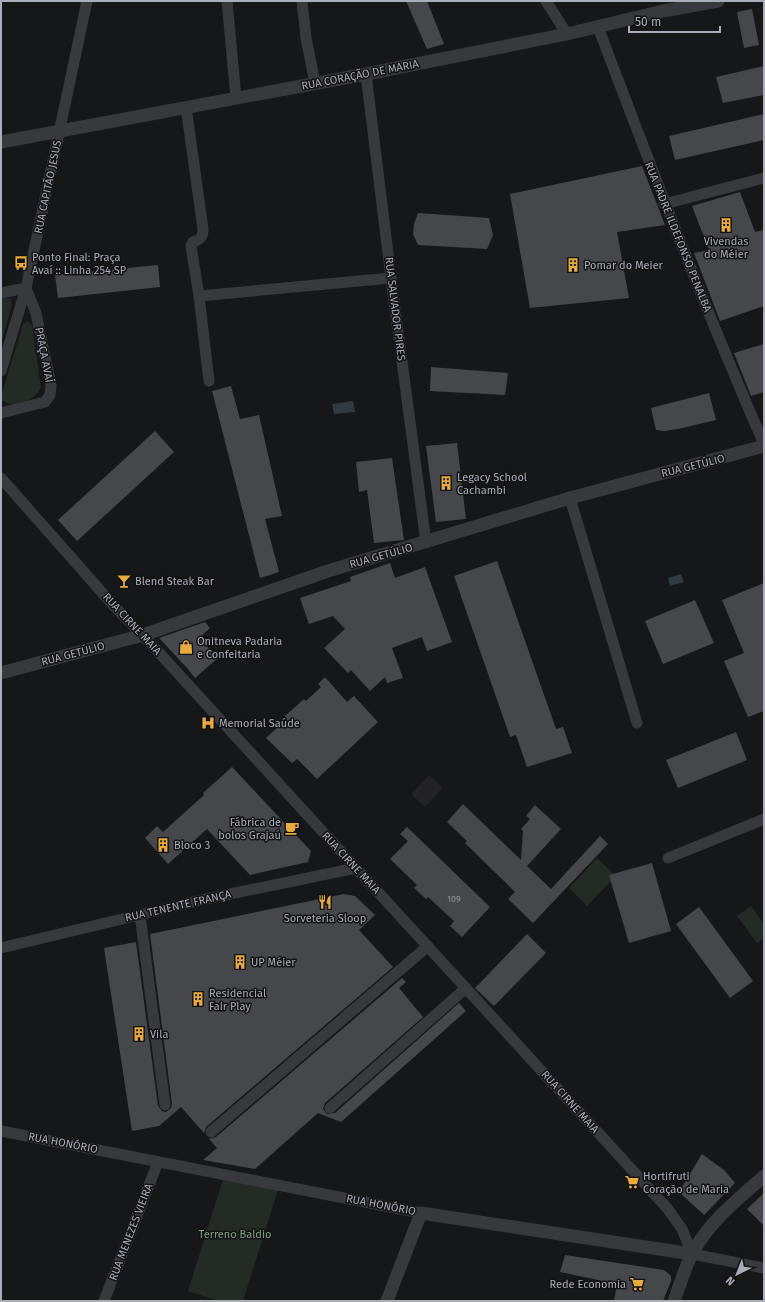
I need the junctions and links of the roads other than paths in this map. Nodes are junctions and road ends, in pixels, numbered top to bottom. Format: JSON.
{"nodes":[{"id":1,"x":87,"y":1,"type":"edge"},
{"id":2,"x":227,"y":1,"type":"edge"},
{"id":3,"x":302,"y":1,"type":"edge"},
{"id":4,"x":546,"y":1,"type":"edge"},
{"id":5,"x":718,"y":1,"type":"edge"},
{"id":6,"x":598,"y":27,"type":"junction"},
{"id":7,"x":567,"y":34,"type":"junction"},
{"id":8,"x":366,"y":74,"type":"junction"},
{"id":9,"x":315,"y":84,"type":"junction"},
{"id":10,"x":236,"y":98,"type":"junction"},
{"id":11,"x":186,"y":107,"type":"junction"},
{"id":12,"x":60,"y":130,"type":"junction"},
{"id":13,"x":1,"y":142,"type":"edge"},
{"id":14,"x":764,"y":178,"type":"edge"},
{"id":15,"x":664,"y":204,"type":"junction"},
{"id":16,"x":391,"y":278,"type":"junction"},
{"id":17,"x":26,"y":288,"type":"junction"},
{"id":18,"x":1,"y":293,"type":"edge"},
{"id":19,"x":199,"y":296,"type":"junction"},
{"id":20,"x":1,"y":371,"type":"edge"},
{"id":21,"x":209,"y":381,"type":"dead end"},
{"id":22,"x":1,"y":413,"type":"edge"},
{"id":23,"x":764,"y":445,"type":"edge"},
{"id":24,"x":1,"y":478,"type":"edge"},
{"id":25,"x":570,"y":498,"type":"junction"},
{"id":26,"x":426,"y":543,"type":"junction"},
{"id":27,"x":143,"y":635,"type":"junction"},
{"id":28,"x":1,"y":673,"type":"edge"},
{"id":29,"x":637,"y":723,"type":"dead end"},
{"id":30,"x":764,"y":819,"type":"edge"},
{"id":31,"x":668,"y":858,"type":"dead end"},
{"id":32,"x":356,"y":868,"type":"junction"},
{"id":33,"x":140,"y":915,"type":"junction"},
{"id":34,"x":428,"y":946,"type":"junction"},
{"id":35,"x":1,"y":948,"type":"edge"},
{"id":36,"x":466,"y":988,"type":"junction"},
{"id":37,"x":165,"y":1105,"type":"dead end"},
{"id":38,"x":330,"y":1108,"type":"dead end"},
{"id":39,"x":1,"y":1131,"type":"edge"},
{"id":40,"x":211,"y":1132,"type":"dead end"},
{"id":41,"x":158,"y":1162,"type":"junction"},
{"id":42,"x":764,"y":1176,"type":"edge"},
{"id":43,"x":421,"y":1213,"type":"junction"},
{"id":44,"x":692,"y":1254,"type":"junction"},
{"id":45,"x":764,"y":1268,"type":"edge"},
{"id":46,"x":104,"y":1301,"type":"edge"},
{"id":47,"x":387,"y":1301,"type":"edge"},
{"id":48,"x":674,"y":1301,"type":"edge"}],
"edges":[{"from":1,"to":12,"type":"street","name":"RUA CAPITÃO JESUS"},
{"from":2,"to":10,"type":"street"},
{"from":3,"to":9,"type":"street"},
{"from":4,"to":7,"type":"street"},
{"from":5,"to":6,"type":"street","name":"RUA CORAÇÃO DE MARIA"},
{"from":6,"to":7,"type":"street","name":"RUA CORAÇÃO DE MARIA"},
{"from":6,"to":15,"type":"street","name":"RUA PADRE ILDEFONSO PENALBA"},
{"from":7,"to":8,"type":"street","name":"RUA CORAÇÃO DE MARIA"},
{"from":8,"to":9,"type":"street","name":"RUA CORAÇÃO DE MARIA"},
{"from":8,"to":16,"type":"street","name":"RUA SALVADOR PIRES"},
{"from":9,"to":10,"type":"street","name":"RUA CORAÇÃO DE MARIA"},
{"from":10,"to":11,"type":"street","name":"RUA CORAÇÃO DE MARIA"},
{"from":11,"to":12,"type":"street","name":"RUA CORAÇÃO DE MARIA"},
{"from":11,"to":19,"type":"street"},
{"from":12,"to":13,"type":"street","name":"RUA CORAÇÃO DE MARIA"},
{"from":12,"to":17,"type":"street","name":"RUA CAPITÃO JESUS"},
{"from":14,"to":15,"type":"street"},
{"from":15,"to":23,"type":"street","name":"RUA PADRE ILDEFONSO PENALBA"},
{"from":16,"to":19,"type":"street"},
{"from":16,"to":26,"type":"street","name":"RUA SALVADOR PIRES"},
{"from":17,"to":18,"type":"street"},
{"from":17,"to":20,"type":"street","name":"RUA CAPITÃO JESUS"},
{"from":17,"to":22,"type":"street","name":"PRAÇA AVAÍ"},
{"from":19,"to":21,"type":"street"},
{"from":23,"to":25,"type":"street","name":"RUA GETÚLIO"},
{"from":24,"to":27,"type":"street","name":"RUA CIRNE MAIA"},
{"from":25,"to":26,"type":"street","name":"RUA GETÚLIO"},
{"from":25,"to":29,"type":"street"},
{"from":26,"to":27,"type":"street","name":"RUA GETÚLIO"},
{"from":27,"to":28,"type":"street","name":"RUA GETÚLIO"},
{"from":27,"to":32,"type":"street","name":"RUA CIRNE MAIA"},
{"from":30,"to":31,"type":"street"},
{"from":32,"to":33,"type":"street","name":"RUA TENENTE FRANÇA"},
{"from":32,"to":34,"type":"street","name":"RUA CIRNE MAIA"},
{"from":33,"to":35,"type":"street","name":"RUA TENENTE FRANÇA"},
{"from":33,"to":37,"type":"street"},
{"from":34,"to":36,"type":"street","name":"RUA CIRNE MAIA"},
{"from":34,"to":40,"type":"street"},
{"from":36,"to":38,"type":"street"},
{"from":36,"to":44,"type":"street","name":"RUA CIRNE MAIA"},
{"from":39,"to":41,"type":"street","name":"RUA HONÓRIO"},
{"from":41,"to":43,"type":"street","name":"RUA HONÓRIO"},
{"from":41,"to":46,"type":"street","name":"RUA MENEZES VIEIRA"},
{"from":42,"to":44,"type":"street"},
{"from":43,"to":44,"type":"street","name":"RUA HONÓRIO"},
{"from":43,"to":47,"type":"street"},
{"from":44,"to":45,"type":"street","name":"RUA HONÓRIO"},
{"from":44,"to":48,"type":"street"}]}
